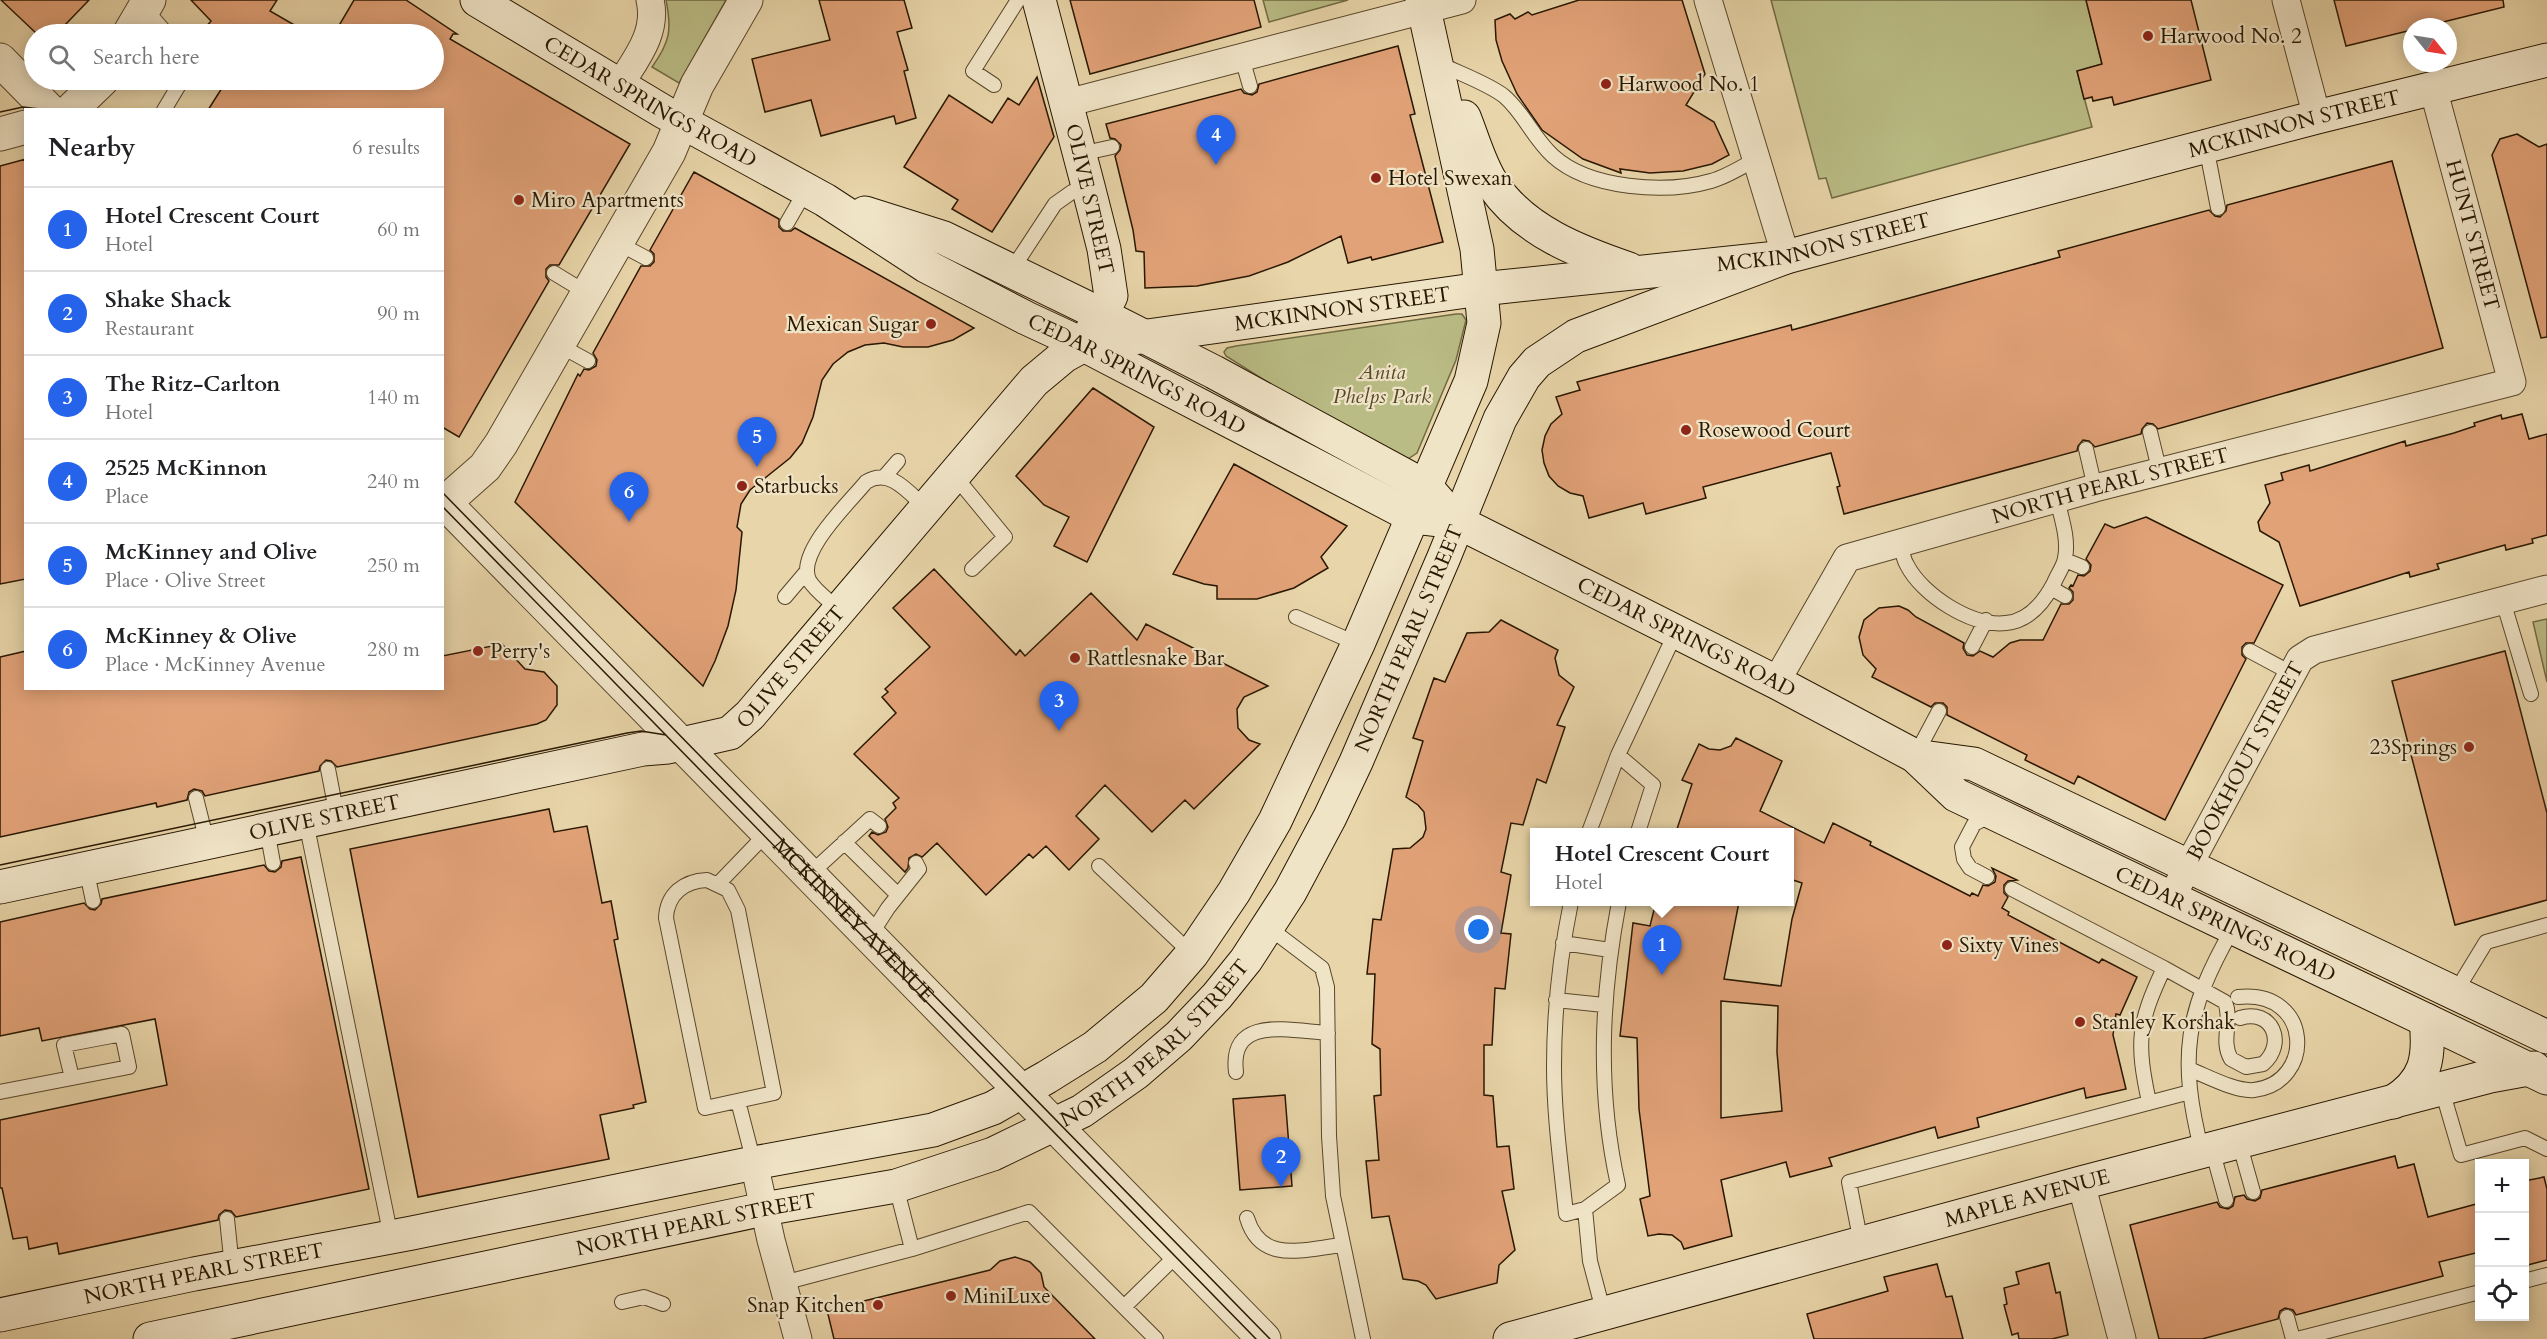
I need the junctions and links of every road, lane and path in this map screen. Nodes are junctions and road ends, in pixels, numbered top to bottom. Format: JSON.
{"nodes":[{"id":1,"x":477,"y":0,"type":"edge"},
{"id":2,"x":650,"y":0,"type":"edge"},
{"id":3,"x":746,"y":0,"type":"edge"},
{"id":4,"x":1018,"y":0,"type":"edge"},
{"id":5,"x":1039,"y":0,"type":"edge"},
{"id":6,"x":1462,"y":0,"type":"edge"},
{"id":7,"x":1708,"y":0,"type":"edge"},
{"id":8,"x":2286,"y":0,"type":"edge"},
{"id":9,"x":1423,"y":5,"type":"edge"},
{"id":10,"x":141,"y":14,"type":"edge"},
{"id":11,"x":154,"y":24,"type":"edge"},
{"id":12,"x":1242,"y":58,"type":"junction"},
{"id":13,"x":0,"y":60,"type":"edge"},
{"id":14,"x":2547,"y":60,"type":"edge"},
{"id":15,"x":1438,"y":70,"type":"junction"},
{"id":16,"x":24,"y":84,"type":"edge"},
{"id":17,"x":994,"y":85,"type":"dead end"},
{"id":18,"x":619,"y":86,"type":"junction"},
{"id":19,"x":1250,"y":86,"type":"dead end"},
{"id":20,"x":2433,"y":88,"type":"junction"},
{"id":21,"x":29,"y":90,"type":"edge"},
{"id":22,"x":92,"y":90,"type":"edge"},
{"id":23,"x":176,"y":90,"type":"edge"},
{"id":24,"x":1067,"y":103,"type":"junction"},
{"id":25,"x":47,"y":108,"type":"edge"},
{"id":26,"x":73,"y":108,"type":"edge"},
{"id":27,"x":165,"y":108,"type":"edge"},
{"id":28,"x":2317,"y":117,"type":"junction"},
{"id":29,"x":682,"y":122,"type":"junction"},
{"id":30,"x":24,"y":128,"type":"edge"},
{"id":31,"x":0,"y":135,"type":"edge"},
{"id":32,"x":2206,"y":146,"type":"junction"},
{"id":33,"x":1112,"y":147,"type":"dead end"},
{"id":34,"x":1080,"y":154,"type":"junction"},
{"id":35,"x":1756,"y":159,"type":"junction"},
{"id":36,"x":1088,"y":186,"type":"junction"},
{"id":37,"x":816,"y":195,"type":"junction"},
{"id":38,"x":2218,"y":208,"type":"dead end"},
{"id":39,"x":786,"y":224,"type":"dead end"},
{"id":40,"x":616,"y":242,"type":"junction"},
{"id":41,"x":1786,"y":257,"type":"junction"},
{"id":42,"x":646,"y":258,"type":"dead end"},
{"id":43,"x":1011,"y":271,"type":"junction"},
{"id":44,"x":1637,"y":272,"type":"junction"},
{"id":45,"x":554,"y":273,"type":"dead end"},
{"id":46,"x":1481,"y":290,"type":"junction"},
{"id":47,"x":587,"y":292,"type":"junction"},
{"id":48,"x":1106,"y":305,"type":"junction"},
{"id":49,"x":1146,"y":337,"type":"junction"},
{"id":50,"x":557,"y":344,"type":"junction"},
{"id":51,"x":1084,"y":345,"type":"junction"},
{"id":52,"x":588,"y":361,"type":"dead end"},
{"id":53,"x":2512,"y":382,"type":"joint"},
{"id":54,"x":2150,"y":432,"type":"dead end"},
{"id":55,"x":2086,"y":449,"type":"dead end"},
{"id":56,"x":898,"y":461,"type":"dead end"},
{"id":57,"x":2160,"y":472,"type":"junction"},
{"id":58,"x":954,"y":475,"type":"junction"},
{"id":59,"x":885,"y":476,"type":"junction"},
{"id":60,"x":1426,"y":487,"type":"junction"},
{"id":61,"x":2095,"y":488,"type":"junction"},
{"id":62,"x":2057,"y":499,"type":"junction"},
{"id":63,"x":444,"y":503,"type":"edge"},
{"id":64,"x":926,"y":508,"type":"junction"},
{"id":65,"x":1414,"y":518,"type":"junction"},
{"id":66,"x":1458,"y":522,"type":"junction"},
{"id":67,"x":1901,"y":543,"type":"junction"},
{"id":68,"x":2065,"y":560,"type":"junction"},
{"id":69,"x":2082,"y":567,"type":"dead end"},
{"id":70,"x":972,"y":569,"type":"dead end"},
{"id":71,"x":807,"y":571,"type":"junction"},
{"id":72,"x":2051,"y":588,"type":"junction"},
{"id":73,"x":2547,"y":589,"type":"edge"},
{"id":74,"x":2065,"y":596,"type":"dead end"},
{"id":75,"x":784,"y":597,"type":"dead end"},
{"id":76,"x":2503,"y":600,"type":"junction"},
{"id":77,"x":839,"y":610,"type":"junction"},
{"id":78,"x":1296,"y":617,"type":"dead end"},
{"id":79,"x":1986,"y":620,"type":"junction"},
{"id":80,"x":1676,"y":632,"type":"junction"},
{"id":81,"x":1358,"y":644,"type":"junction"},
{"id":82,"x":1972,"y":647,"type":"dead end"},
{"id":83,"x":2250,"y":651,"type":"dead end"},
{"id":84,"x":2291,"y":673,"type":"junction"},
{"id":85,"x":1776,"y":682,"type":"junction"},
{"id":86,"x":2531,"y":694,"type":"dead end"},
{"id":87,"x":1940,"y":711,"type":"dead end"},
{"id":88,"x":681,"y":743,"type":"junction"},
{"id":89,"x":1618,"y":755,"type":"junction"},
{"id":90,"x":1915,"y":756,"type":"junction"},
{"id":91,"x":328,"y":769,"type":"dead end"},
{"id":92,"x":196,"y":798,"type":"dead end"},
{"id":93,"x":1993,"y":814,"type":"junction"},
{"id":94,"x":321,"y":819,"type":"junction"},
{"id":95,"x":879,"y":826,"type":"dead end"},
{"id":96,"x":1591,"y":828,"type":"edge"},
{"id":97,"x":1639,"y":828,"type":"edge"},
{"id":98,"x":267,"y":830,"type":"junction"},
{"id":99,"x":768,"y":831,"type":"junction"},
{"id":100,"x":207,"y":842,"type":"junction"},
{"id":101,"x":844,"y":842,"type":"junction"},
{"id":102,"x":273,"y":863,"type":"dead end"},
{"id":103,"x":916,"y":863,"type":"dead end"},
{"id":104,"x":1099,"y":866,"type":"dead end"},
{"id":105,"x":2187,"y":866,"type":"junction"},
{"id":106,"x":86,"y":868,"type":"junction"},
{"id":107,"x":810,"y":874,"type":"junction"},
{"id":108,"x":1987,"y":877,"type":"dead end"},
{"id":109,"x":718,"y":884,"type":"junction"},
{"id":110,"x":0,"y":887,"type":"edge"},
{"id":111,"x":2012,"y":890,"type":"dead end"},
{"id":112,"x":898,"y":895,"type":"junction"},
{"id":113,"x":2250,"y":895,"type":"junction"},
{"id":114,"x":2171,"y":898,"type":"junction"},
{"id":115,"x":93,"y":901,"type":"dead end"},
{"id":116,"x":1570,"y":906,"type":"edge"},
{"id":117,"x":1618,"y":906,"type":"edge"},
{"id":118,"x":2547,"y":924,"type":"edge"},
{"id":119,"x":1268,"y":927,"type":"junction"},
{"id":120,"x":2233,"y":928,"type":"junction"},
{"id":121,"x":870,"y":936,"type":"junction"},
{"id":122,"x":1563,"y":943,"type":"junction"},
{"id":123,"x":1610,"y":950,"type":"junction"},
{"id":124,"x":1192,"y":954,"type":"junction"},
{"id":125,"x":2164,"y":968,"type":"junction"},
{"id":126,"x":2202,"y":987,"type":"junction"},
{"id":127,"x":2458,"y":995,"type":"junction"},
{"id":128,"x":2238,"y":997,"type":"dead end"},
{"id":129,"x":1556,"y":1000,"type":"junction"},
{"id":130,"x":1604,"y":1005,"type":"junction"},
{"id":131,"x":2240,"y":1018,"type":"dead end"},
{"id":132,"x":2426,"y":1020,"type":"junction"},
{"id":133,"x":1328,"y":1033,"type":"junction"},
{"id":134,"x":2547,"y":1037,"type":"edge"},
{"id":135,"x":2189,"y":1069,"type":"junction"},
{"id":136,"x":2541,"y":1071,"type":"edge"},
{"id":137,"x":1236,"y":1072,"type":"dead end"},
{"id":138,"x":72,"y":1078,"type":"junction"},
{"id":139,"x":2442,"y":1090,"type":"junction"},
{"id":140,"x":0,"y":1092,"type":"edge"},
{"id":141,"x":1021,"y":1092,"type":"junction"},
{"id":142,"x":2190,"y":1092,"type":"junction"},
{"id":143,"x":738,"y":1101,"type":"junction"},
{"id":144,"x":2149,"y":1102,"type":"junction"},
{"id":145,"x":2393,"y":1102,"type":"junction"},
{"id":146,"x":1053,"y":1125,"type":"junction"},
{"id":147,"x":2218,"y":1148,"type":"junction"},
{"id":148,"x":2547,"y":1149,"type":"edge"},
{"id":149,"x":754,"y":1163,"type":"junction"},
{"id":150,"x":2081,"y":1184,"type":"junction"},
{"id":151,"x":896,"y":1186,"type":"junction"},
{"id":152,"x":2253,"y":1192,"type":"dead end"},
{"id":153,"x":2226,"y":1200,"type":"dead end"},
{"id":154,"x":764,"y":1209,"type":"junction"},
{"id":155,"x":1585,"y":1209,"type":"junction"},
{"id":156,"x":1246,"y":1218,"type":"dead end"},
{"id":157,"x":227,"y":1219,"type":"dead end"},
{"id":158,"x":391,"y":1237,"type":"junction"},
{"id":159,"x":1862,"y":1243,"type":"junction"},
{"id":160,"x":1342,"y":1245,"type":"junction"},
{"id":161,"x":912,"y":1249,"type":"junction"},
{"id":162,"x":1179,"y":1253,"type":"junction"},
{"id":163,"x":232,"y":1267,"type":"junction"},
{"id":164,"x":2547,"y":1275,"type":"edge"},
{"id":165,"x":2529,"y":1280,"type":"edge"},
{"id":166,"x":783,"y":1283,"type":"junction"},
{"id":167,"x":2475,"y":1293,"type":"edge"},
{"id":168,"x":621,"y":1302,"type":"dead end"},
{"id":169,"x":663,"y":1304,"type":"dead end"},
{"id":170,"x":1125,"y":1306,"type":"junction"},
{"id":171,"x":1604,"y":1314,"type":"junction"},
{"id":172,"x":0,"y":1315,"type":"edge"},
{"id":173,"x":2287,"y":1317,"type":"dead end"},
{"id":174,"x":1557,"y":1333,"type":"edge"},
{"id":175,"x":150,"y":1339,"type":"edge"},
{"id":176,"x":798,"y":1339,"type":"edge"},
{"id":177,"x":1156,"y":1339,"type":"edge"},
{"id":178,"x":1264,"y":1339,"type":"edge"},
{"id":179,"x":1363,"y":1339,"type":"edge"},
{"id":180,"x":1509,"y":1339,"type":"edge"},
{"id":181,"x":2122,"y":1339,"type":"edge"},
{"id":182,"x":2293,"y":1339,"type":"edge"},
{"id":183,"x":2297,"y":1339,"type":"edge"}],
"edges":[{"from":1,"to":18,"type":"main road","name":"CEDAR SPRINGS ROAD"},
{"from":2,"to":18,"type":"street"},
{"from":3,"to":29,"type":"main road"},
{"from":4,"to":17,"type":"lane"},
{"from":5,"to":24,"type":"main road","name":"OLIVE STREET"},
{"from":6,"to":9,"type":"street"},
{"from":7,"to":35,"type":"street"},
{"from":8,"to":28,"type":"street"},
{"from":9,"to":12,"type":"street"},
{"from":9,"to":15,"type":"main road","name":"NORTH PEARL STREET"},
{"from":10,"to":11,"type":"lane"},
{"from":12,"to":19,"type":"lane"},
{"from":12,"to":24,"type":"street"},
{"from":13,"to":16,"type":"main road"},
{"from":14,"to":20,"type":"main road","name":"MCKINNON STREET"},
{"from":15,"to":35,"type":"lane"},
{"from":15,"to":44,"type":"main road"},
{"from":15,"to":46,"type":"main road","name":"NORTH PEARL STREET"},
{"from":18,"to":29,"type":"main road","name":"CEDAR SPRINGS ROAD"},
{"from":20,"to":28,"type":"main road","name":"MCKINNON STREET"},
{"from":20,"to":53,"type":"street","name":"HUNT STREET"},
{"from":21,"to":25,"type":"main road"},
{"from":22,"to":26,"type":"main road"},
{"from":23,"to":27,"type":"lane"},
{"from":24,"to":34,"type":"main road","name":"OLIVE STREET"},
{"from":28,"to":32,"type":"main road","name":"MCKINNON STREET"},
{"from":29,"to":37,"type":"main road","name":"CEDAR SPRINGS ROAD"},
{"from":29,"to":40,"type":"main road"},
{"from":30,"to":31,"type":"main road"},
{"from":32,"to":38,"type":"lane"},
{"from":32,"to":41,"type":"main road","name":"MCKINNON STREET"},
{"from":33,"to":34,"type":"lane"},
{"from":34,"to":36,"type":"main road","name":"OLIVE STREET"},
{"from":35,"to":41,"type":"street"},
{"from":36,"to":43,"type":"lane"},
{"from":36,"to":48,"type":"main road","name":"OLIVE STREET"},
{"from":37,"to":39,"type":"lane"},
{"from":37,"to":43,"type":"main road","name":"CEDAR SPRINGS ROAD"},
{"from":37,"to":51,"type":"main road","name":"CEDAR SPRINGS ROAD"},
{"from":40,"to":42,"type":"lane"},
{"from":40,"to":47,"type":"main road"},
{"from":41,"to":44,"type":"main road","name":"MCKINNON STREET"},
{"from":41,"to":66,"type":"main road","name":"NORTH PEARL STREET"},
{"from":43,"to":48,"type":"main road","name":"CEDAR SPRINGS ROAD"},
{"from":44,"to":46,"type":"main road","name":"MCKINNON STREET"},
{"from":45,"to":47,"type":"lane"},
{"from":46,"to":49,"type":"main road","name":"MCKINNON STREET"},
{"from":46,"to":60,"type":"main road","name":"NORTH PEARL STREET"},
{"from":47,"to":50,"type":"main road"},
{"from":48,"to":49,"type":"main road","name":"CEDAR SPRINGS ROAD"},
{"from":48,"to":51,"type":"main road"},
{"from":49,"to":51,"type":"main road","name":"MCKINNON STREET"},
{"from":49,"to":60,"type":"main road","name":"CEDAR SPRINGS ROAD"},
{"from":50,"to":52,"type":"lane"},
{"from":50,"to":63,"type":"main road"},
{"from":51,"to":58,"type":"main road","name":"OLIVE STREET"},
{"from":51,"to":65,"type":"main road","name":"CEDAR SPRINGS ROAD"},
{"from":53,"to":57,"type":"street","name":"NORTH PEARL STREET"},
{"from":54,"to":57,"type":"lane"},
{"from":55,"to":61,"type":"lane"},
{"from":56,"to":59,"type":"lane"},
{"from":57,"to":61,"type":"street","name":"NORTH PEARL STREET"},
{"from":58,"to":64,"type":"main road","name":"OLIVE STREET"},
{"from":58,"to":70,"type":"lane"},
{"from":59,"to":64,"type":"lane"},
{"from":59,"to":71,"type":"lane"},
{"from":60,"to":65,"type":"main road","name":"NORTH PEARL STREET"},
{"from":60,"to":66,"type":"main road","name":"CEDAR SPRINGS ROAD"},
{"from":61,"to":62,"type":"street","name":"NORTH PEARL STREET"},
{"from":62,"to":67,"type":"street","name":"NORTH PEARL STREET"},
{"from":62,"to":68,"type":"lane"},
{"from":63,"to":88,"type":"main road","name":"MCKINNEY AVENUE"},
{"from":64,"to":77,"type":"main road","name":"OLIVE STREET"},
{"from":65,"to":66,"type":"main road","name":"CEDAR SPRINGS ROAD"},
{"from":65,"to":81,"type":"main road","name":"NORTH PEARL STREET"},
{"from":66,"to":80,"type":"main road","name":"CEDAR SPRINGS ROAD"},
{"from":66,"to":119,"type":"main road","name":"NORTH PEARL STREET"},
{"from":67,"to":79,"type":"lane"},
{"from":67,"to":85,"type":"street","name":"NORTH PEARL STREET"},
{"from":68,"to":69,"type":"lane"},
{"from":68,"to":72,"type":"lane"},
{"from":71,"to":75,"type":"lane"},
{"from":71,"to":77,"type":"lane"},
{"from":72,"to":74,"type":"lane"},
{"from":72,"to":79,"type":"lane"},
{"from":73,"to":76,"type":"street","name":"BOOKHOUT STREET"},
{"from":76,"to":84,"type":"street","name":"BOOKHOUT STREET"},
{"from":76,"to":86,"type":"lane"},
{"from":77,"to":88,"type":"main road","name":"OLIVE STREET"},
{"from":78,"to":81,"type":"lane"},
{"from":79,"to":82,"type":"lane"},
{"from":80,"to":85,"type":"main road","name":"CEDAR SPRINGS ROAD"},
{"from":80,"to":89,"type":"lane"},
{"from":81,"to":124,"type":"main road","name":"NORTH PEARL STREET"},
{"from":83,"to":84,"type":"lane"},
{"from":84,"to":105,"type":"street","name":"BOOKHOUT STREET"},
{"from":85,"to":90,"type":"main road","name":"CEDAR SPRINGS ROAD"},
{"from":87,"to":90,"type":"lane"},
{"from":88,"to":94,"type":"main road","name":"OLIVE STREET"},
{"from":88,"to":99,"type":"main road","name":"MCKINNEY AVENUE"},
{"from":89,"to":96,"type":"lane"},
{"from":89,"to":97,"type":"lane"},
{"from":90,"to":93,"type":"main road","name":"CEDAR SPRINGS ROAD"},
{"from":90,"to":105,"type":"main road","name":"CEDAR SPRINGS ROAD"},
{"from":91,"to":94,"type":"lane"},
{"from":92,"to":100,"type":"lane"},
{"from":93,"to":108,"type":"lane"},
{"from":93,"to":114,"type":"main road","name":"CEDAR SPRINGS ROAD"},
{"from":94,"to":98,"type":"main road","name":"OLIVE STREET"},
{"from":94,"to":158,"type":"lane"},
{"from":95,"to":101,"type":"lane"},
{"from":98,"to":100,"type":"main road","name":"OLIVE STREET"},
{"from":98,"to":102,"type":"lane"},
{"from":99,"to":107,"type":"main road","name":"MCKINNEY AVENUE"},
{"from":99,"to":109,"type":"lane"},
{"from":100,"to":106,"type":"main road","name":"OLIVE STREET"},
{"from":101,"to":107,"type":"lane"},
{"from":101,"to":112,"type":"lane"},
{"from":103,"to":112,"type":"lane"},
{"from":104,"to":124,"type":"lane"},
{"from":105,"to":113,"type":"main road","name":"CEDAR SPRINGS ROAD"},
{"from":105,"to":114,"type":"street","name":"BOOKHOUT STREET"},
{"from":106,"to":110,"type":"main road","name":"OLIVE STREET"},
{"from":106,"to":115,"type":"lane"},
{"from":107,"to":121,"type":"main road","name":"MCKINNEY AVENUE"},
{"from":109,"to":143,"type":"lane"},
{"from":109,"to":143,"type":"lane"},
{"from":111,"to":125,"type":"lane"},
{"from":112,"to":121,"type":"lane"},
{"from":113,"to":120,"type":"main road"},
{"from":113,"to":127,"type":"main road","name":"CEDAR SPRINGS ROAD"},
{"from":114,"to":120,"type":"main road","name":"CEDAR SPRINGS ROAD"},
{"from":116,"to":122,"type":"lane"},
{"from":117,"to":123,"type":"lane"},
{"from":118,"to":127,"type":"lane"},
{"from":119,"to":133,"type":"lane"},
{"from":119,"to":146,"type":"main road","name":"NORTH PEARL STREET"},
{"from":120,"to":126,"type":"lane"},
{"from":120,"to":132,"type":"main road","name":"CEDAR SPRINGS ROAD"},
{"from":121,"to":141,"type":"main road","name":"MCKINNEY AVENUE"},
{"from":122,"to":123,"type":"lane"},
{"from":122,"to":129,"type":"lane"},
{"from":123,"to":130,"type":"lane"},
{"from":124,"to":141,"type":"main road","name":"NORTH PEARL STREET"},
{"from":125,"to":126,"type":"lane"},
{"from":125,"to":144,"type":"lane"},
{"from":126,"to":131,"type":"lane"},
{"from":126,"to":135,"type":"lane"},
{"from":127,"to":134,"type":"main road","name":"CEDAR SPRINGS ROAD"},
{"from":128,"to":135,"type":"lane"},
{"from":129,"to":130,"type":"lane"},
{"from":129,"to":155,"type":"lane"},
{"from":130,"to":155,"type":"lane"},
{"from":132,"to":136,"type":"main road","name":"CEDAR SPRINGS ROAD"},
{"from":132,"to":145,"type":"main road"},
{"from":133,"to":137,"type":"lane"},
{"from":133,"to":160,"type":"lane"},
{"from":135,"to":142,"type":"lane"},
{"from":136,"to":139,"type":"main road","name":"MAPLE AVENUE"},
{"from":138,"to":138,"type":"lane"},
{"from":138,"to":140,"type":"lane"},
{"from":139,"to":145,"type":"main road","name":"MAPLE AVENUE"},
{"from":139,"to":148,"type":"lane"},
{"from":141,"to":146,"type":"main road","name":"MCKINNEY AVENUE"},
{"from":141,"to":149,"type":"main road","name":"NORTH PEARL STREET"},
{"from":142,"to":144,"type":"lane"},
{"from":142,"to":147,"type":"lane"},
{"from":143,"to":149,"type":"lane"},
{"from":144,"to":159,"type":"lane"},
{"from":145,"to":147,"type":"main road","name":"MAPLE AVENUE"},
{"from":146,"to":151,"type":"main road","name":"NORTH PEARL STREET"},
{"from":146,"to":162,"type":"main road","name":"MCKINNEY AVENUE"},
{"from":147,"to":150,"type":"main road","name":"MAPLE AVENUE"},
{"from":147,"to":152,"type":"lane"},
{"from":147,"to":153,"type":"lane"},
{"from":149,"to":154,"type":"street"},
{"from":149,"to":158,"type":"main road","name":"NORTH PEARL STREET"},
{"from":150,"to":159,"type":"main road","name":"MAPLE AVENUE"},
{"from":150,"to":181,"type":"street"},
{"from":151,"to":154,"type":"main road","name":"NORTH PEARL STREET"},
{"from":151,"to":161,"type":"lane"},
{"from":154,"to":166,"type":"street"},
{"from":154,"to":175,"type":"main road","name":"NORTH PEARL STREET"},
{"from":155,"to":171,"type":"lane"},
{"from":156,"to":160,"type":"lane"},
{"from":157,"to":163,"type":"lane"},
{"from":158,"to":163,"type":"main road","name":"NORTH PEARL STREET"},
{"from":159,"to":171,"type":"main road","name":"MAPLE AVENUE"},
{"from":160,"to":179,"type":"lane"},
{"from":161,"to":166,"type":"lane"},
{"from":161,"to":170,"type":"lane"},
{"from":162,"to":170,"type":"lane"},
{"from":162,"to":178,"type":"main road","name":"MCKINNEY AVENUE"},
{"from":163,"to":172,"type":"main road","name":"NORTH PEARL STREET"},
{"from":164,"to":165,"type":"lane"},
{"from":166,"to":176,"type":"street"},
{"from":167,"to":183,"type":"lane"},
{"from":168,"to":169,"type":"lane"},
{"from":170,"to":177,"type":"lane"},
{"from":171,"to":174,"type":"main road","name":"MAPLE AVENUE"},
{"from":173,"to":182,"type":"lane"},
{"from":174,"to":180,"type":"main road","name":"MAPLE AVENUE"}]}
